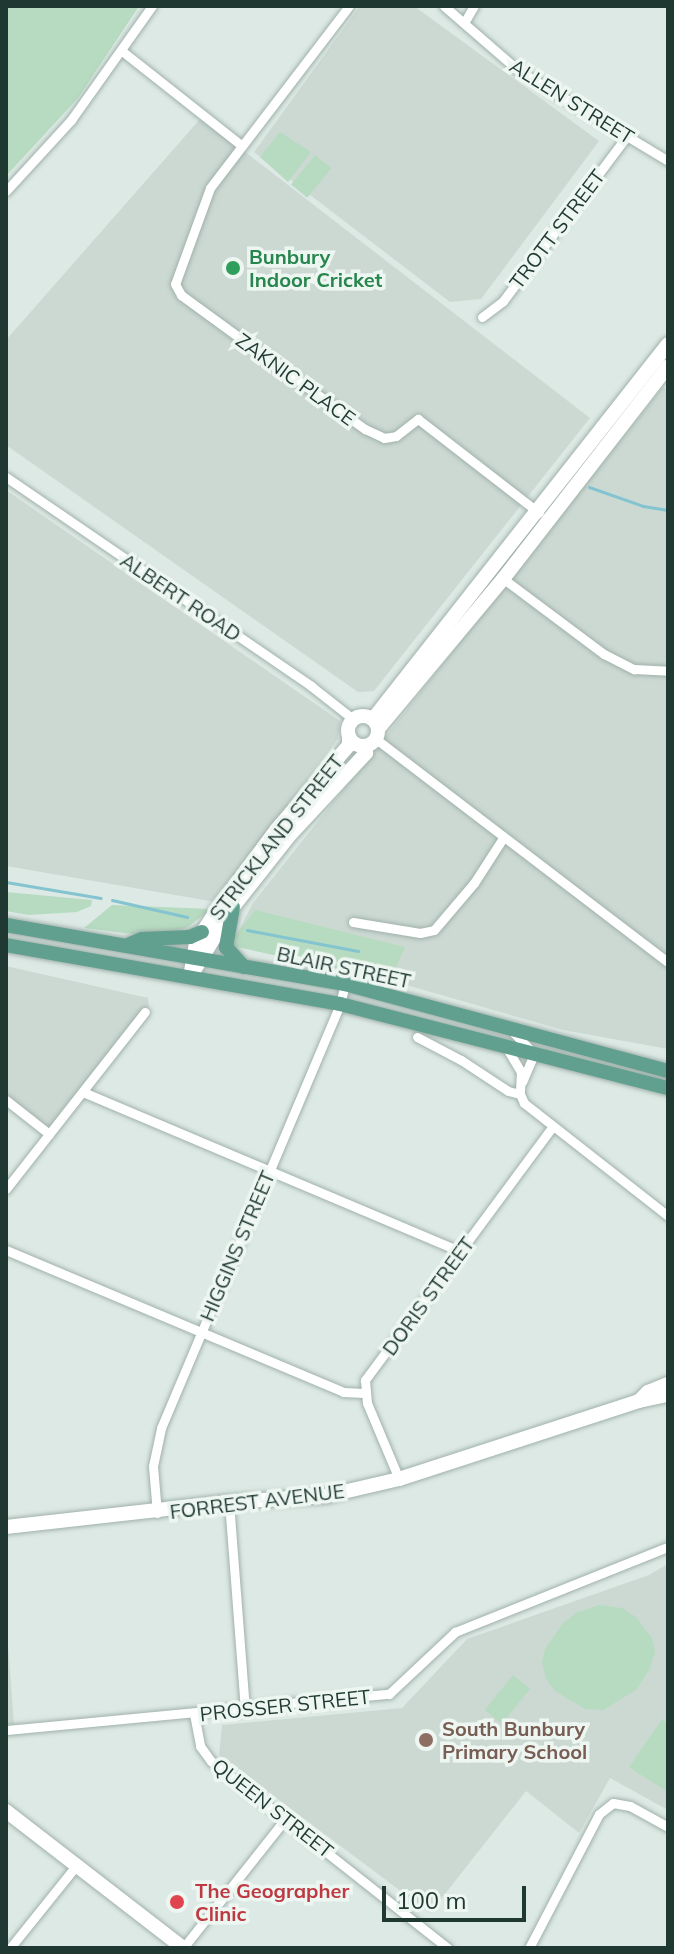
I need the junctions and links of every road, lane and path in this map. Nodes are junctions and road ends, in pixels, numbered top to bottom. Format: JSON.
{"nodes":[{"id":1,"x":152,"y":6,"type":"edge"},
{"id":2,"x":349,"y":6,"type":"edge"},
{"id":3,"x":444,"y":6,"type":"edge"},
{"id":4,"x":474,"y":6,"type":"edge"},
{"id":5,"x":464,"y":23,"type":"junction"},
{"id":6,"x":122,"y":51,"type":"junction"},
{"id":7,"x":627,"y":136,"type":"junction"},
{"id":8,"x":241,"y":145,"type":"junction"},
{"id":9,"x":668,"y":161,"type":"edge"},
{"id":10,"x":6,"y":191,"type":"edge"},
{"id":11,"x":482,"y":317,"type":"dead end"},
{"id":12,"x":668,"y":344,"type":"edge"},
{"id":13,"x":663,"y":370,"type":"edge"},
{"id":14,"x":6,"y":477,"type":"edge"},
{"id":15,"x":543,"y":516,"type":"junction"},
{"id":16,"x":498,"y":575,"type":"junction"},
{"id":17,"x":668,"y":671,"type":"edge"},
{"id":18,"x":353,"y":719,"type":"junction"},
{"id":19,"x":373,"y":733,"type":"junction"},
{"id":20,"x":349,"y":737,"type":"junction"},
{"id":21,"x":503,"y":838,"type":"junction"},
{"id":22,"x":233,"y":907,"type":"junction"},
{"id":23,"x":353,"y":922,"type":"dead end"},
{"id":24,"x":6,"y":925,"type":"edge"},
{"id":25,"x":202,"y":932,"type":"junction"},
{"id":26,"x":6,"y":945,"type":"edge"},
{"id":27,"x":126,"y":946,"type":"junction"},
{"id":28,"x":196,"y":958,"type":"junction"},
{"id":29,"x":668,"y":962,"type":"edge"},
{"id":30,"x":244,"y":967,"type":"junction"},
{"id":31,"x":190,"y":977,"type":"junction"},
{"id":32,"x":345,"y":984,"type":"junction"},
{"id":33,"x":340,"y":1004,"type":"junction"},
{"id":34,"x":145,"y":1012,"type":"dead end"},
{"id":35,"x":512,"y":1031,"type":"junction"},
{"id":36,"x":417,"y":1037,"type":"dead end"},
{"id":37,"x":505,"y":1047,"type":"junction"},
{"id":38,"x":534,"y":1054,"type":"junction"},
{"id":39,"x":668,"y":1071,"type":"edge"},
{"id":40,"x":668,"y":1088,"type":"edge"},
{"id":41,"x":83,"y":1092,"type":"junction"},
{"id":42,"x":521,"y":1094,"type":"junction"},
{"id":43,"x":6,"y":1100,"type":"edge"},
{"id":44,"x":553,"y":1126,"type":"junction"},
{"id":45,"x":49,"y":1134,"type":"junction"},
{"id":46,"x":270,"y":1169,"type":"junction"},
{"id":47,"x":6,"y":1189,"type":"edge"},
{"id":48,"x":668,"y":1216,"type":"edge"},
{"id":49,"x":6,"y":1250,"type":"edge"},
{"id":50,"x":460,"y":1251,"type":"junction"},
{"id":51,"x":202,"y":1331,"type":"junction"},
{"id":52,"x":364,"y":1393,"type":"junction"},
{"id":53,"x":667,"y":1394,"type":"edge"},
{"id":54,"x":399,"y":1479,"type":"junction"},
{"id":55,"x":229,"y":1502,"type":"junction"},
{"id":56,"x":157,"y":1513,"type":"junction"},
{"id":57,"x":6,"y":1527,"type":"edge"},
{"id":58,"x":668,"y":1547,"type":"edge"},
{"id":59,"x":245,"y":1709,"type":"junction"},
{"id":60,"x":194,"y":1714,"type":"junction"},
{"id":61,"x":6,"y":1730,"type":"edge"},
{"id":62,"x":6,"y":1811,"type":"edge"},
{"id":63,"x":286,"y":1818,"type":"junction"},
{"id":64,"x":668,"y":1827,"type":"edge"},
{"id":65,"x":76,"y":1866,"type":"junction"},
{"id":66,"x":10,"y":1948,"type":"edge"},
{"id":67,"x":183,"y":1948,"type":"edge"},
{"id":68,"x":448,"y":1948,"type":"edge"},
{"id":69,"x":529,"y":1948,"type":"edge"}],
"edges":[{"from":1,"to":6,"type":"street"},
{"from":2,"to":8,"type":"street"},
{"from":3,"to":5,"type":"street","name":"ALLEN STREET"},
{"from":4,"to":5,"type":"street"},
{"from":5,"to":7,"type":"street","name":"ALLEN STREET"},
{"from":6,"to":8,"type":"street"},
{"from":6,"to":10,"type":"street"},
{"from":7,"to":9,"type":"street","name":"ALLEN STREET"},
{"from":7,"to":11,"type":"street","name":"TROTT STREET"},
{"from":8,"to":15,"type":"street","name":"ZAKNIC PLACE"},
{"from":12,"to":13,"type":"street","name":"STRICKLAND STREET"},
{"from":13,"to":15,"type":"street","name":"STRICKLAND STREET"},
{"from":14,"to":18,"type":"street","name":"ALBERT ROAD"},
{"from":15,"to":16,"type":"street","name":"STRICKLAND STREET"},
{"from":16,"to":17,"type":"street"},
{"from":16,"to":19,"type":"street","name":"STRICKLAND STREET"},
{"from":18,"to":19,"type":"street"},
{"from":18,"to":20,"type":"street"},
{"from":19,"to":20,"type":"street"},
{"from":19,"to":21,"type":"street"},
{"from":19,"to":22,"type":"street","name":"STRICKLAND STREET"},
{"from":20,"to":25,"type":"street","name":"STRICKLAND STREET"},
{"from":21,"to":23,"type":"street"},
{"from":21,"to":29,"type":"street"},
{"from":22,"to":28,"type":"street","name":"STRICKLAND STREET"},
{"from":22,"to":30,"type":"main road"},
{"from":24,"to":27,"type":"main road","name":"BLAIR STREET"},
{"from":25,"to":27,"type":"main road"},
{"from":25,"to":28,"type":"street","name":"STRICKLAND STREET"},
{"from":26,"to":31,"type":"main road","name":"BLAIR STREET"},
{"from":27,"to":28,"type":"main road","name":"BLAIR STREET"},
{"from":28,"to":30,"type":"main road","name":"BLAIR STREET"},
{"from":28,"to":31,"type":"street","name":"STRICKLAND STREET"},
{"from":30,"to":32,"type":"main road","name":"BLAIR STREET"},
{"from":31,"to":33,"type":"main road","name":"BLAIR STREET"},
{"from":32,"to":33,"type":"street","name":"HIGGINS STREET"},
{"from":32,"to":35,"type":"main road","name":"BLAIR STREET"},
{"from":33,"to":37,"type":"main road","name":"BLAIR STREET"},
{"from":33,"to":46,"type":"street","name":"HIGGINS STREET"},
{"from":34,"to":41,"type":"street"},
{"from":35,"to":38,"type":"street"},
{"from":35,"to":39,"type":"main road","name":"BLAIR STREET"},
{"from":36,"to":42,"type":"street"},
{"from":37,"to":38,"type":"main road","name":"BLAIR STREET"},
{"from":37,"to":42,"type":"street"},
{"from":38,"to":40,"type":"main road","name":"BLAIR STREET"},
{"from":38,"to":42,"type":"street"},
{"from":41,"to":45,"type":"street"},
{"from":41,"to":46,"type":"street"},
{"from":42,"to":44,"type":"street"},
{"from":43,"to":45,"type":"street"},
{"from":44,"to":48,"type":"street"},
{"from":44,"to":50,"type":"street","name":"DORIS STREET"},
{"from":45,"to":47,"type":"street"},
{"from":46,"to":50,"type":"street"},
{"from":46,"to":51,"type":"street","name":"HIGGINS STREET"},
{"from":49,"to":51,"type":"street"},
{"from":50,"to":52,"type":"street","name":"DORIS STREET"},
{"from":51,"to":52,"type":"street"},
{"from":51,"to":56,"type":"street","name":"HIGGINS STREET"},
{"from":52,"to":54,"type":"street"},
{"from":53,"to":54,"type":"street","name":"FORREST AVENUE"},
{"from":54,"to":55,"type":"street","name":"FORREST AVENUE"},
{"from":55,"to":56,"type":"street","name":"FORREST AVENUE"},
{"from":55,"to":59,"type":"street"},
{"from":56,"to":57,"type":"street","name":"FORREST AVENUE"},
{"from":58,"to":59,"type":"street","name":"PROSSER STREET"},
{"from":59,"to":60,"type":"street","name":"PROSSER STREET"},
{"from":60,"to":61,"type":"street","name":"PROSSER STREET"},
{"from":60,"to":63,"type":"street","name":"QUEEN STREET"},
{"from":62,"to":65,"type":"street"},
{"from":63,"to":67,"type":"street"},
{"from":63,"to":68,"type":"street","name":"QUEEN STREET"},
{"from":64,"to":69,"type":"street"},
{"from":65,"to":66,"type":"street"},
{"from":65,"to":67,"type":"street"}]}
